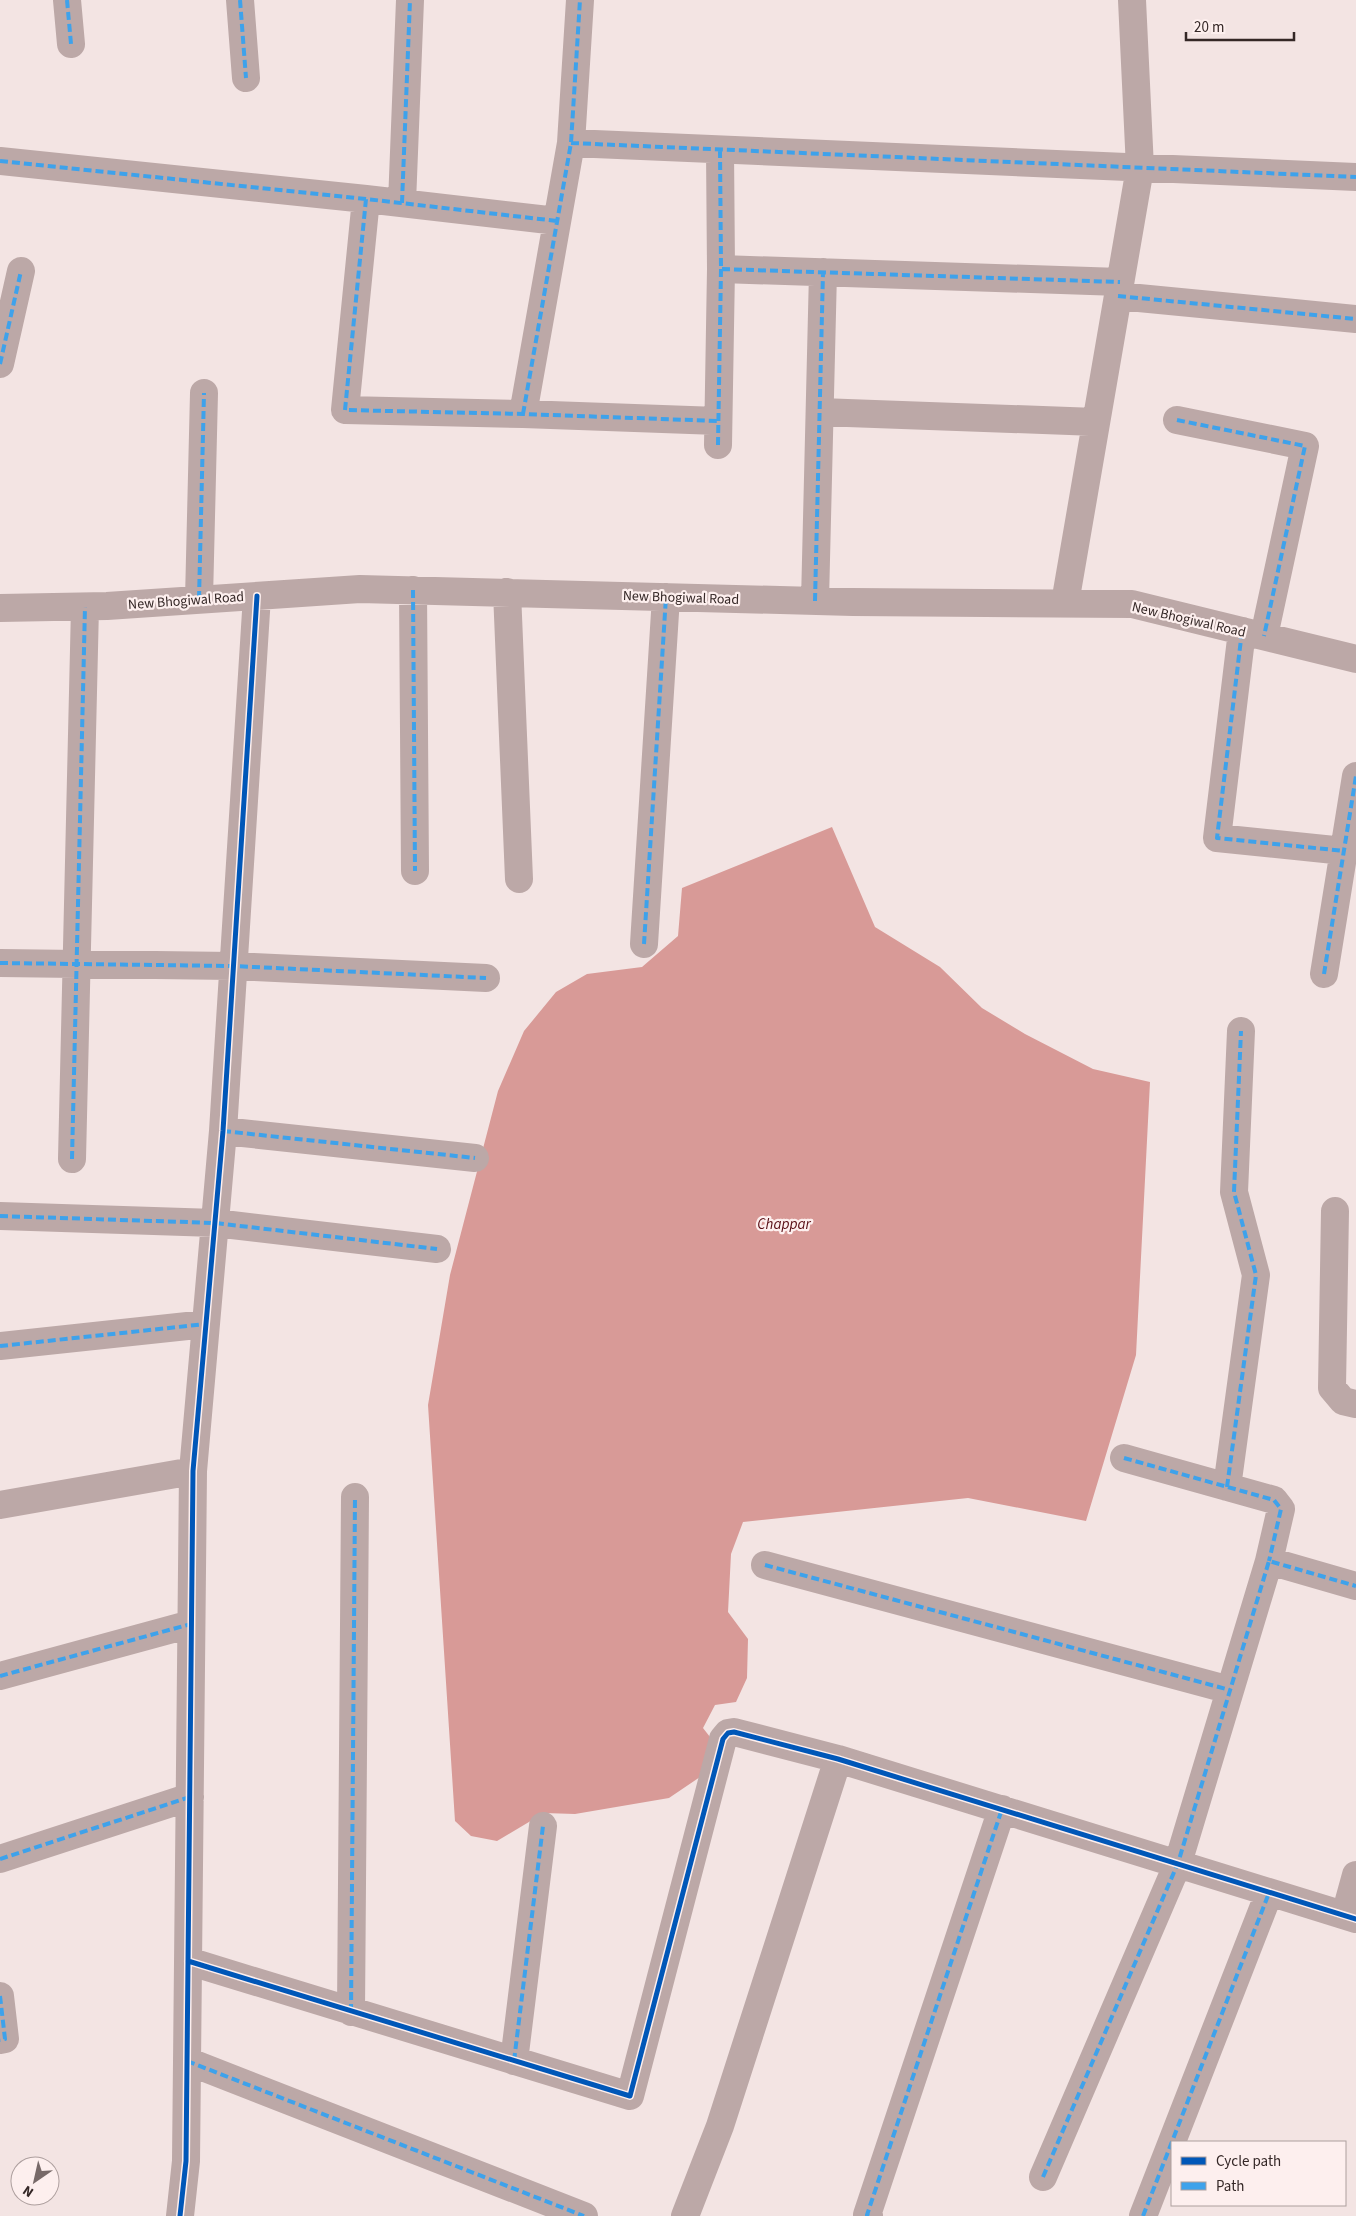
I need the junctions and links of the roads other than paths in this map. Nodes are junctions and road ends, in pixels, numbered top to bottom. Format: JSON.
{"nodes":[{"id":1,"x":67,"y":0,"type":"edge"},
{"id":2,"x":240,"y":0,"type":"edge"},
{"id":3,"x":410,"y":0,"type":"edge"},
{"id":4,"x":580,"y":0,"type":"edge"},
{"id":5,"x":1132,"y":0,"type":"edge"},
{"id":6,"x":71,"y":44,"type":"dead end"},
{"id":7,"x":246,"y":78,"type":"dead end"},
{"id":8,"x":571,"y":143,"type":"junction"},
{"id":9,"x":720,"y":150,"type":"junction"},
{"id":10,"x":0,"y":161,"type":"edge"},
{"id":11,"x":1140,"y":168,"type":"junction"},
{"id":12,"x":1356,"y":177,"type":"edge"},
{"id":13,"x":366,"y":198,"type":"junction"},
{"id":14,"x":402,"y":203,"type":"junction"},
{"id":15,"x":557,"y":221,"type":"junction"},
{"id":16,"x":721,"y":268,"type":"junction"},
{"id":17,"x":21,"y":271,"type":"dead end"},
{"id":18,"x":824,"y":272,"type":"junction"},
{"id":19,"x":1119,"y":289,"type":"junction"},
{"id":20,"x":1356,"y":319,"type":"edge"},
{"id":21,"x":0,"y":364,"type":"edge"},
{"id":22,"x":204,"y":393,"type":"dead end"},
{"id":23,"x":820,"y":412,"type":"junction"},
{"id":24,"x":522,"y":414,"type":"junction"},
{"id":25,"x":1177,"y":420,"type":"dead end"},
{"id":26,"x":1096,"y":422,"type":"junction"},
{"id":27,"x":414,"y":590,"type":"junction"},
{"id":28,"x":507,"y":592,"type":"junction"},
{"id":29,"x":256,"y":596,"type":"junction"},
{"id":30,"x":666,"y":597,"type":"junction"},
{"id":31,"x":200,"y":600,"type":"junction"},
{"id":32,"x":815,"y":601,"type":"junction"},
{"id":33,"x":1065,"y":604,"type":"junction"},
{"id":34,"x":85,"y":607,"type":"junction"},
{"id":35,"x":0,"y":608,"type":"edge"},
{"id":36,"x":1253,"y":634,"type":"junction"},
{"id":37,"x":1356,"y":659,"type":"edge"},
{"id":38,"x":1355,"y":792,"type":"edge"},
{"id":39,"x":1344,"y":851,"type":"junction"},
{"id":40,"x":415,"y":871,"type":"dead end"},
{"id":41,"x":519,"y":879,"type":"dead end"},
{"id":42,"x":644,"y":944,"type":"dead end"},
{"id":43,"x":0,"y":963,"type":"edge"},
{"id":44,"x":77,"y":964,"type":"junction"},
{"id":45,"x":234,"y":966,"type":"junction"},
{"id":46,"x":1324,"y":974,"type":"dead end"},
{"id":47,"x":486,"y":978,"type":"dead end"},
{"id":48,"x":1241,"y":1031,"type":"dead end"},
{"id":49,"x":223,"y":1131,"type":"junction"},
{"id":50,"x":475,"y":1158,"type":"dead end"},
{"id":51,"x":72,"y":1159,"type":"dead end"},
{"id":52,"x":1335,"y":1211,"type":"edge"},
{"id":53,"x":0,"y":1216,"type":"edge"},
{"id":54,"x":215,"y":1223,"type":"junction"},
{"id":55,"x":437,"y":1249,"type":"dead end"},
{"id":56,"x":206,"y":1324,"type":"junction"},
{"id":57,"x":0,"y":1346,"type":"edge"},
{"id":58,"x":1356,"y":1404,"type":"edge"},
{"id":59,"x":1124,"y":1458,"type":"dead end"},
{"id":60,"x":193,"y":1471,"type":"junction"},
{"id":61,"x":1227,"y":1487,"type":"junction"},
{"id":62,"x":356,"y":1497,"type":"dead end"},
{"id":63,"x":0,"y":1505,"type":"edge"},
{"id":64,"x":1269,"y":1561,"type":"junction"},
{"id":65,"x":765,"y":1565,"type":"dead end"},
{"id":66,"x":1356,"y":1586,"type":"edge"},
{"id":67,"x":191,"y":1624,"type":"junction"},
{"id":68,"x":0,"y":1676,"type":"edge"},
{"id":69,"x":1230,"y":1690,"type":"junction"},
{"id":70,"x":838,"y":1759,"type":"junction"},
{"id":71,"x":190,"y":1797,"type":"junction"},
{"id":72,"x":1002,"y":1808,"type":"junction"},
{"id":73,"x":543,"y":1826,"type":"dead end"},
{"id":74,"x":0,"y":1859,"type":"edge"},
{"id":75,"x":1178,"y":1863,"type":"junction"},
{"id":76,"x":1356,"y":1875,"type":"edge"},
{"id":77,"x":1269,"y":1893,"type":"junction"},
{"id":78,"x":1351,"y":1917,"type":"edge"},
{"id":79,"x":188,"y":1960,"type":"junction"},
{"id":80,"x":0,"y":1996,"type":"edge"},
{"id":81,"x":351,"y":2012,"type":"junction"},
{"id":82,"x":0,"y":2040,"type":"edge"},
{"id":83,"x":187,"y":2061,"type":"junction"},
{"id":84,"x":514,"y":2061,"type":"junction"},
{"id":85,"x":1172,"y":2141,"type":"edge"},
{"id":86,"x":1171,"y":2144,"type":"edge"},
{"id":87,"x":1043,"y":2177,"type":"dead end"},
{"id":88,"x":180,"y":2216,"type":"edge"},
{"id":89,"x":584,"y":2216,"type":"edge"},
{"id":90,"x":685,"y":2216,"type":"edge"},
{"id":91,"x":869,"y":2216,"type":"edge"},
{"id":92,"x":1143,"y":2216,"type":"edge"}],
"edges":[{"from":1,"to":6,"type":"street"},
{"from":2,"to":7,"type":"street"},
{"from":3,"to":14,"type":"street"},
{"from":4,"to":8,"type":"street"},
{"from":5,"to":11,"type":"street"},
{"from":8,"to":9,"type":"street"},
{"from":8,"to":15,"type":"street"},
{"from":9,"to":11,"type":"street"},
{"from":9,"to":16,"type":"street"},
{"from":10,"to":13,"type":"street"},
{"from":11,"to":12,"type":"street"},
{"from":11,"to":19,"type":"street"},
{"from":13,"to":14,"type":"street"},
{"from":13,"to":24,"type":"street"},
{"from":14,"to":15,"type":"street"},
{"from":15,"to":24,"type":"street"},
{"from":16,"to":18,"type":"street"},
{"from":16,"to":24,"type":"street"},
{"from":17,"to":21,"type":"street"},
{"from":18,"to":19,"type":"street"},
{"from":18,"to":23,"type":"street"},
{"from":19,"to":20,"type":"street"},
{"from":19,"to":26,"type":"street"},
{"from":22,"to":31,"type":"street"},
{"from":23,"to":26,"type":"street"},
{"from":23,"to":32,"type":"street"},
{"from":25,"to":36,"type":"street"},
{"from":26,"to":33,"type":"street"},
{"from":27,"to":28,"type":"street","name":"New Bhogiwal Road"},
{"from":27,"to":29,"type":"street","name":"New Bhogiwal Road"},
{"from":27,"to":40,"type":"street"},
{"from":28,"to":30,"type":"street","name":"New Bhogiwal Road"},
{"from":28,"to":41,"type":"street"},
{"from":29,"to":31,"type":"street","name":"New Bhogiwal Road"},
{"from":29,"to":45,"type":"street"},
{"from":30,"to":32,"type":"street","name":"New Bhogiwal Road"},
{"from":30,"to":42,"type":"street"},
{"from":31,"to":34,"type":"street","name":"New Bhogiwal Road"},
{"from":32,"to":33,"type":"street","name":"New Bhogiwal Road"},
{"from":33,"to":36,"type":"street","name":"New Bhogiwal Road"},
{"from":34,"to":35,"type":"street","name":"New Bhogiwal Road"},
{"from":34,"to":44,"type":"street"},
{"from":36,"to":37,"type":"street","name":"New Bhogiwal Road"},
{"from":36,"to":39,"type":"street"},
{"from":38,"to":39,"type":"street"},
{"from":39,"to":46,"type":"street"},
{"from":43,"to":44,"type":"street"},
{"from":44,"to":45,"type":"street"},
{"from":44,"to":51,"type":"street"},
{"from":45,"to":47,"type":"street"},
{"from":45,"to":49,"type":"street"},
{"from":48,"to":61,"type":"street"},
{"from":49,"to":50,"type":"street"},
{"from":49,"to":54,"type":"street"},
{"from":52,"to":58,"type":"street"},
{"from":53,"to":54,"type":"street"},
{"from":54,"to":55,"type":"street"},
{"from":54,"to":56,"type":"street"},
{"from":56,"to":57,"type":"street"},
{"from":56,"to":60,"type":"street"},
{"from":59,"to":61,"type":"street"},
{"from":60,"to":63,"type":"street"},
{"from":60,"to":67,"type":"street"},
{"from":61,"to":64,"type":"street"},
{"from":62,"to":81,"type":"street"},
{"from":64,"to":66,"type":"street"},
{"from":64,"to":69,"type":"street"},
{"from":65,"to":69,"type":"street"},
{"from":67,"to":68,"type":"street"},
{"from":67,"to":71,"type":"street"},
{"from":69,"to":75,"type":"street"},
{"from":70,"to":72,"type":"street"},
{"from":70,"to":84,"type":"street"},
{"from":70,"to":90,"type":"street"},
{"from":71,"to":74,"type":"street"},
{"from":71,"to":79,"type":"street"},
{"from":72,"to":75,"type":"street"},
{"from":72,"to":91,"type":"street"},
{"from":73,"to":84,"type":"street"},
{"from":75,"to":77,"type":"street"},
{"from":75,"to":87,"type":"street"},
{"from":76,"to":78,"type":"street"},
{"from":77,"to":78,"type":"street"},
{"from":77,"to":85,"type":"street"},
{"from":79,"to":81,"type":"street"},
{"from":79,"to":83,"type":"street"},
{"from":80,"to":82,"type":"street"},
{"from":81,"to":84,"type":"street"},
{"from":83,"to":88,"type":"street"},
{"from":83,"to":89,"type":"street"},
{"from":86,"to":92,"type":"street"}]}
